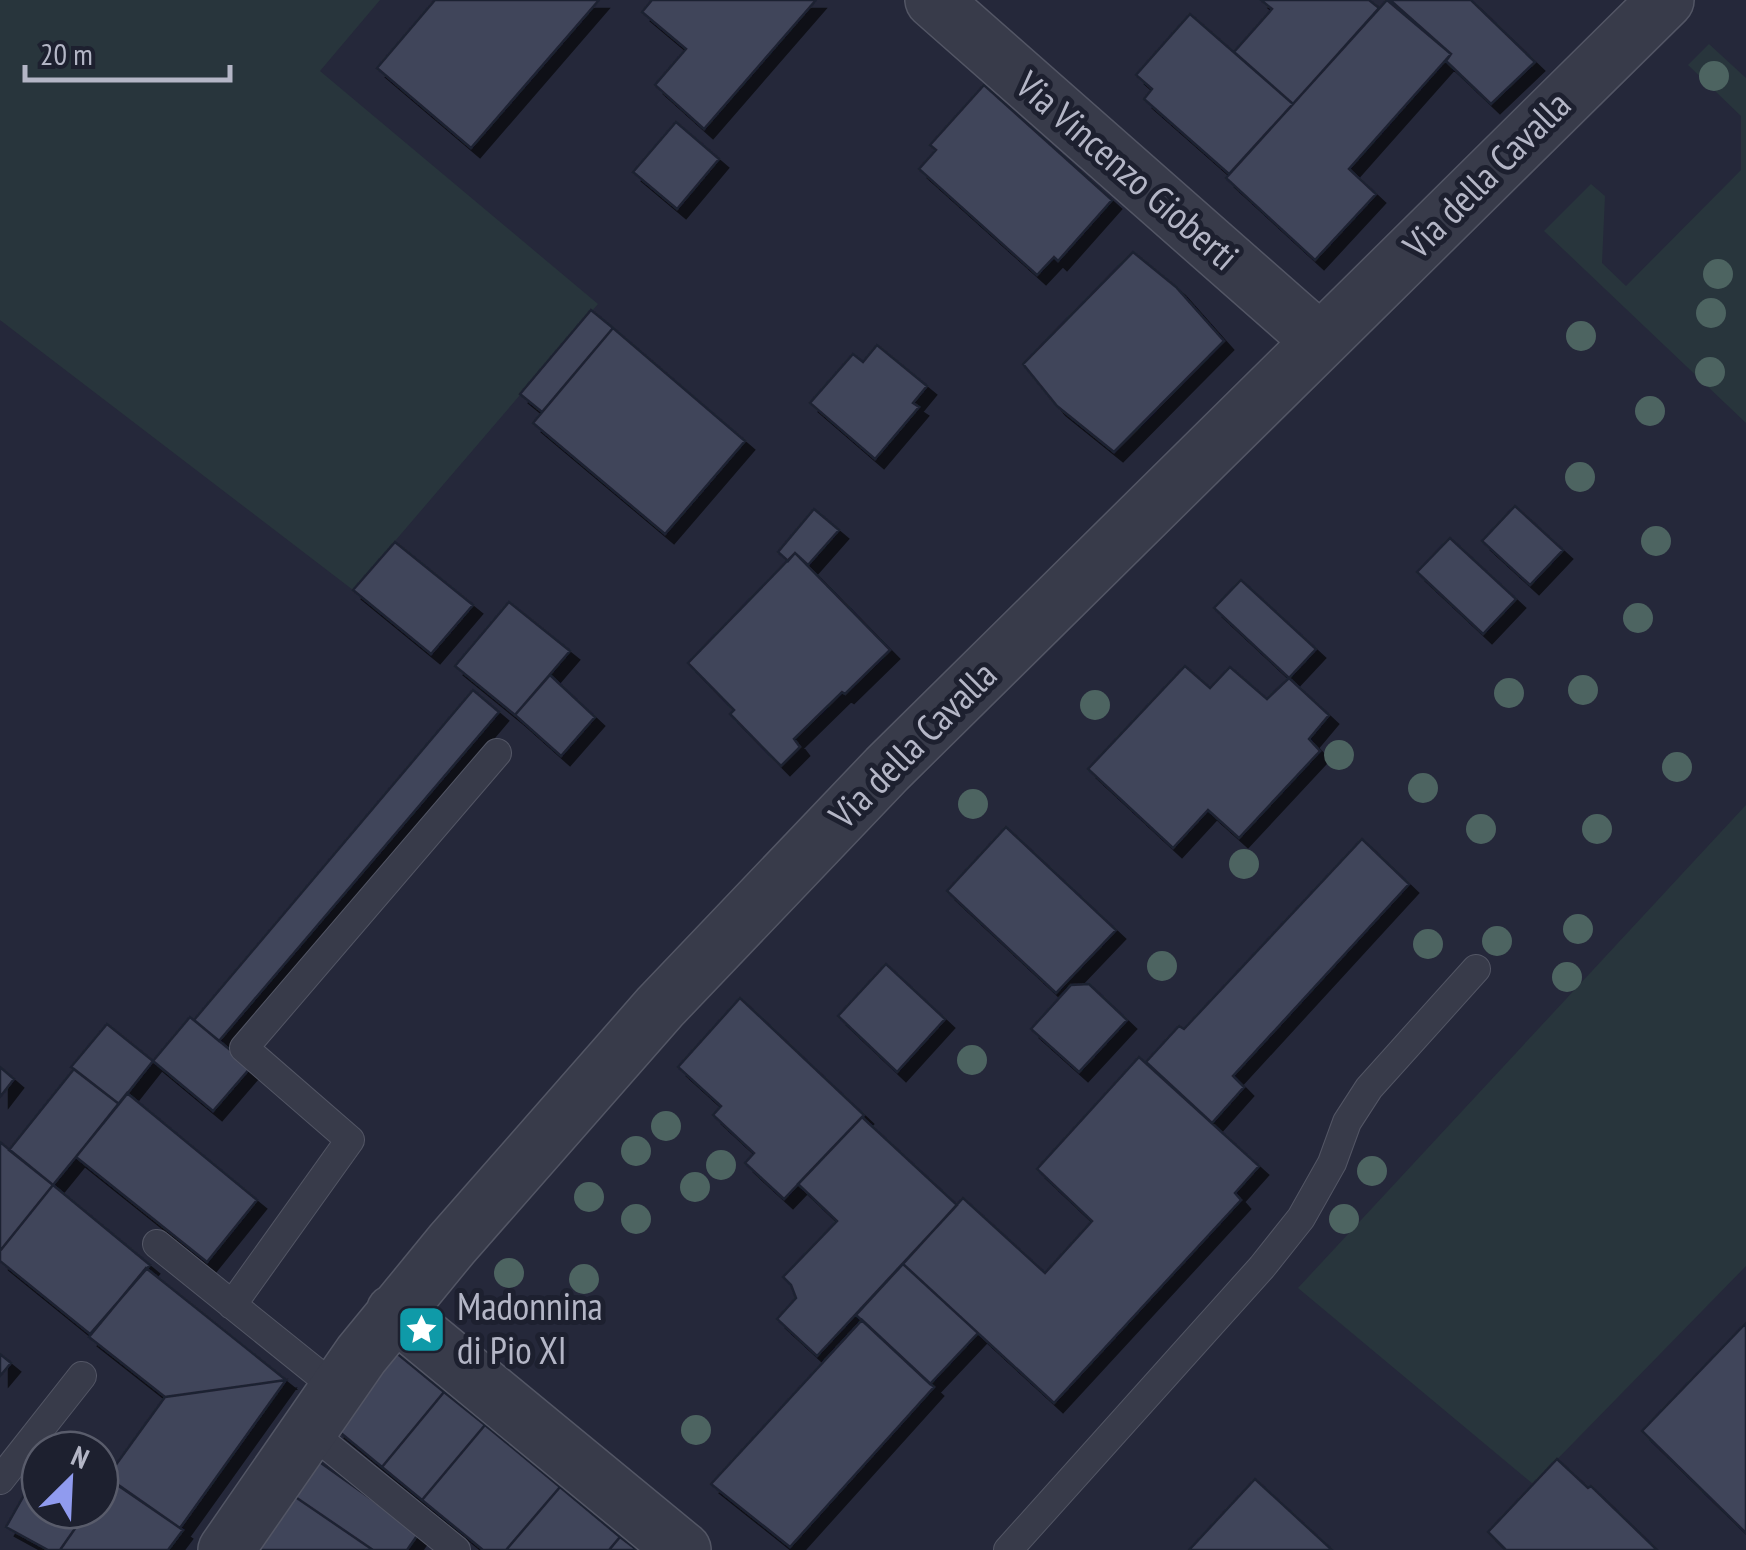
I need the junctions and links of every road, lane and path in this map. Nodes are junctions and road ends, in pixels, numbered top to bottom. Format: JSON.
{"nodes":[{"id":1,"x":934,"y":0,"type":"edge"},
{"id":2,"x":1666,"y":0,"type":"edge"},
{"id":3,"x":1320,"y":341,"type":"junction"},
{"id":4,"x":496,"y":753,"type":"dead end"},
{"id":5,"x":1476,"y":969,"type":"dead end"},
{"id":6,"x":157,"y":1244,"type":"dead end"},
{"id":7,"x":232,"y":1305,"type":"junction"},
{"id":8,"x":394,"y":1312,"type":"junction"},
{"id":9,"x":82,"y":1376,"type":"dead end"},
{"id":10,"x":323,"y":1410,"type":"junction"},
{"id":11,"x":0,"y":1480,"type":"edge"},
{"id":12,"x":226,"y":1550,"type":"edge"},
{"id":13,"x":456,"y":1550,"type":"edge"},
{"id":14,"x":683,"y":1550,"type":"edge"},
{"id":15,"x":1008,"y":1550,"type":"edge"}],
"edges":[{"from":1,"to":3,"type":"street","name":"Via Vincenzo Gioberti"},
{"from":2,"to":3,"type":"street","name":"Via della Cavalla"},
{"from":3,"to":8,"type":"street","name":"Via della Cavalla"},
{"from":4,"to":7,"type":"lane"},
{"from":5,"to":15,"type":"lane"},
{"from":6,"to":7,"type":"lane"},
{"from":7,"to":10,"type":"lane"},
{"from":8,"to":10,"type":"street","name":"Via della Cavalla"},
{"from":8,"to":14,"type":"street"},
{"from":9,"to":11,"type":"lane"},
{"from":10,"to":12,"type":"street","name":"Via della Cavalla"},
{"from":10,"to":13,"type":"lane"}]}
